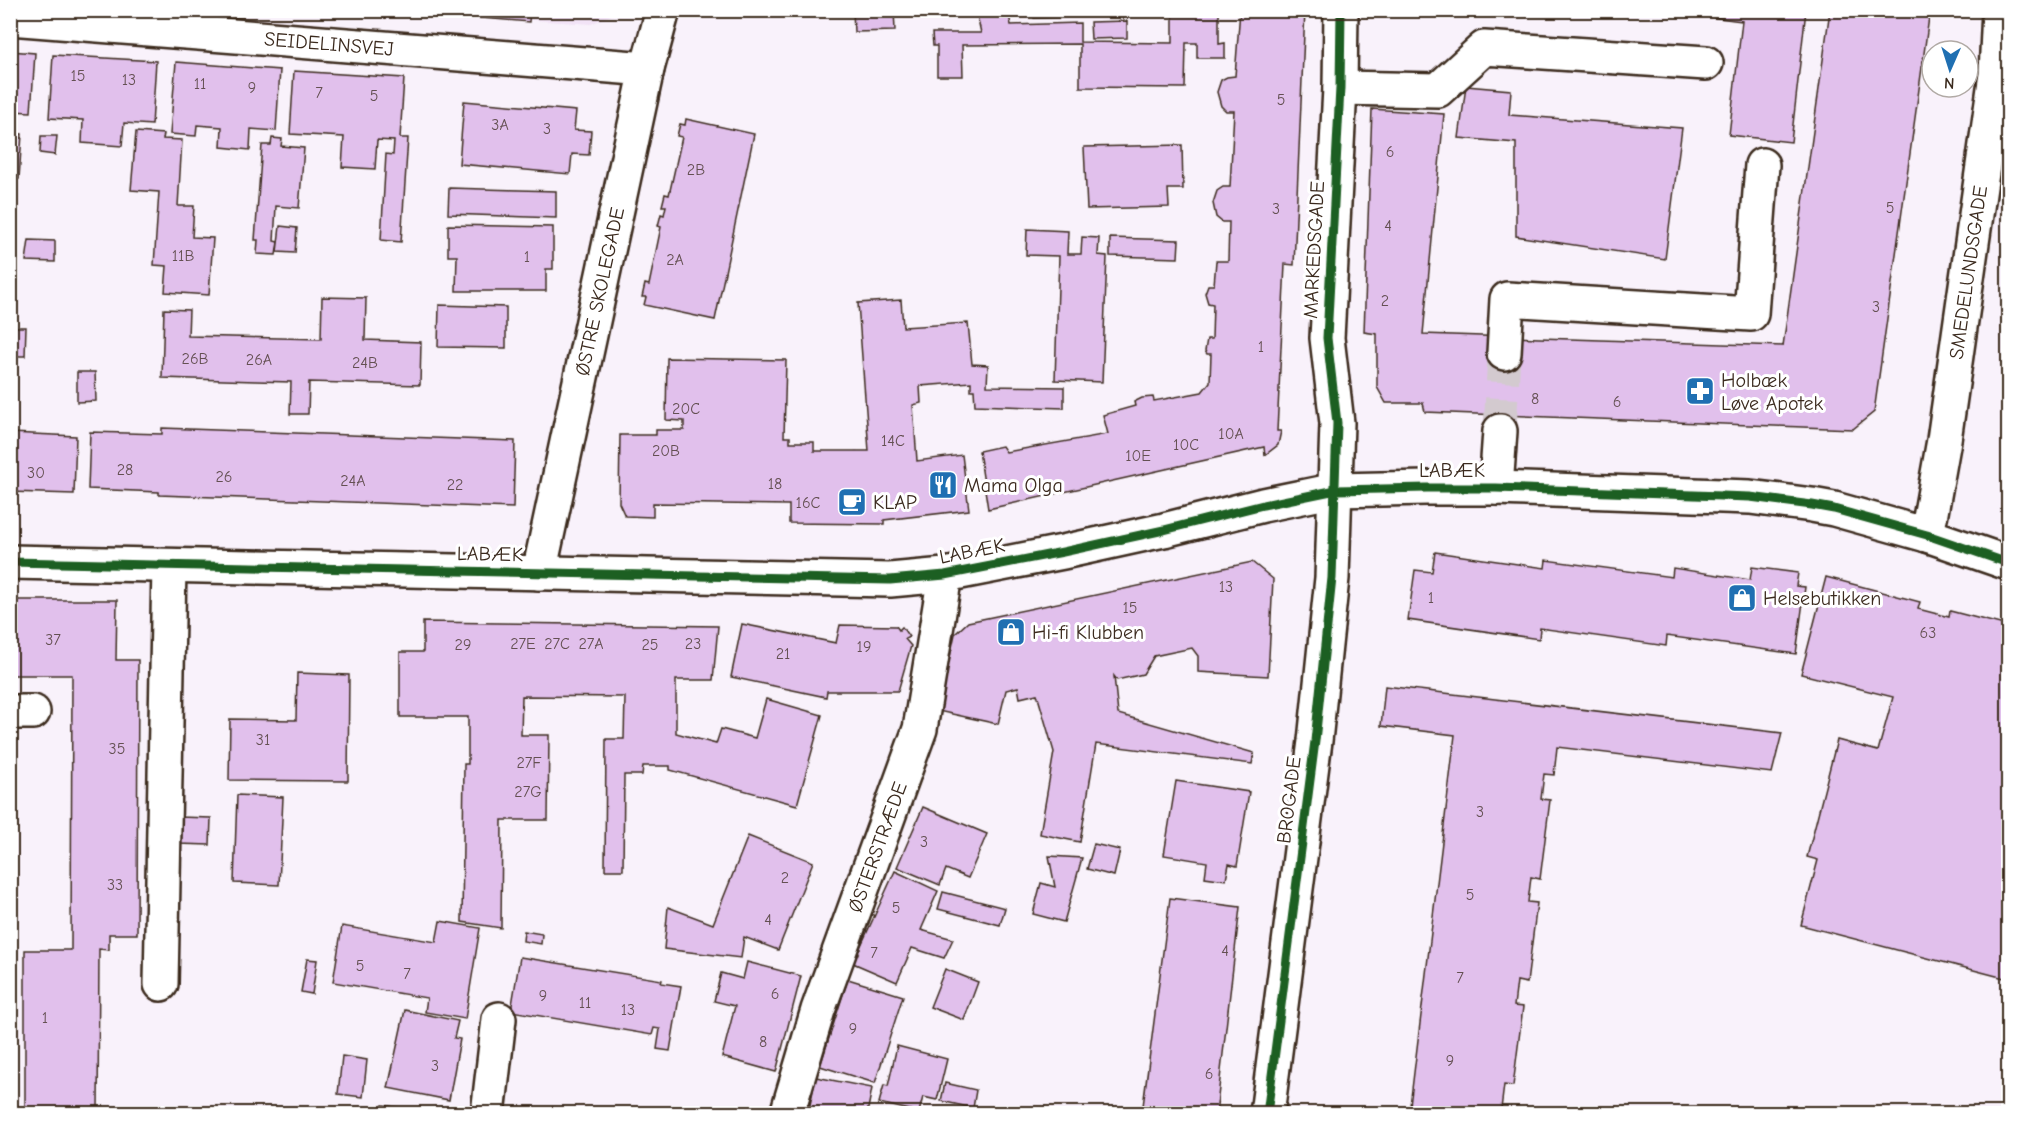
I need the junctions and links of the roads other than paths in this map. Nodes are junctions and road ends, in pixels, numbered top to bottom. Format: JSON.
{"nodes":[{"id":1,"x":663,"y":10,"type":"edge"},
{"id":2,"x":1341,"y":10,"type":"edge"},
{"id":3,"x":1999,"y":10,"type":"edge"},
{"id":4,"x":10,"y":18,"type":"edge"},
{"id":5,"x":1706,"y":63,"type":"dead end"},
{"id":6,"x":647,"y":69,"type":"junction"},
{"id":7,"x":2002,"y":76,"type":"edge"},
{"id":8,"x":1341,"y":88,"type":"junction"},
{"id":9,"x":1762,"y":165,"type":"dead end"},
{"id":10,"x":1504,"y":353,"type":"tunnel mouth"},
{"id":11,"x":1500,"y":431,"type":"tunnel mouth"},
{"id":12,"x":1496,"y":488,"type":"junction"},
{"id":13,"x":1336,"y":490,"type":"junction"},
{"id":14,"x":1927,"y":535,"type":"junction"},
{"id":15,"x":10,"y":562,"type":"edge"},
{"id":16,"x":2008,"y":563,"type":"edge"},
{"id":17,"x":169,"y":566,"type":"junction"},
{"id":18,"x":540,"y":573,"type":"junction"},
{"id":19,"x":945,"y":575,"type":"junction"},
{"id":20,"x":161,"y":984,"type":"dead end"},
{"id":21,"x":499,"y":1019,"type":"dead end"},
{"id":22,"x":488,"y":1113,"type":"edge"},
{"id":23,"x":787,"y":1113,"type":"edge"},
{"id":24,"x":1267,"y":1113,"type":"edge"}],
"edges":[{"from":1,"to":6,"type":"street","name":"ØSTRE SKOLEGADE"},
{"from":2,"to":8,"type":"street","name":"MARKEDSGADE"},
{"from":3,"to":7,"type":"street","name":"SMEDELUNDSGADE"},
{"from":4,"to":6,"type":"street","name":"SEIDELINSVEJ"},
{"from":5,"to":8,"type":"street"},
{"from":6,"to":18,"type":"street","name":"ØSTRE SKOLEGADE"},
{"from":7,"to":14,"type":"street","name":"SMEDELUNDSGADE"},
{"from":8,"to":13,"type":"street","name":"MARKEDSGADE"},
{"from":9,"to":10,"type":"street"},
{"from":11,"to":12,"type":"street"},
{"from":12,"to":13,"type":"street","name":"LABÆK"},
{"from":12,"to":14,"type":"street","name":"LABÆK"},
{"from":13,"to":19,"type":"street","name":"LABÆK"},
{"from":13,"to":24,"type":"street","name":"BROGADE"},
{"from":14,"to":16,"type":"street","name":"LABÆK"},
{"from":15,"to":17,"type":"street","name":"LABÆK"},
{"from":17,"to":18,"type":"street","name":"LABÆK"},
{"from":17,"to":20,"type":"street"},
{"from":18,"to":19,"type":"street","name":"LABÆK"},
{"from":19,"to":23,"type":"street","name":"ØSTERSTRÆDE"},
{"from":21,"to":22,"type":"street"}]}
